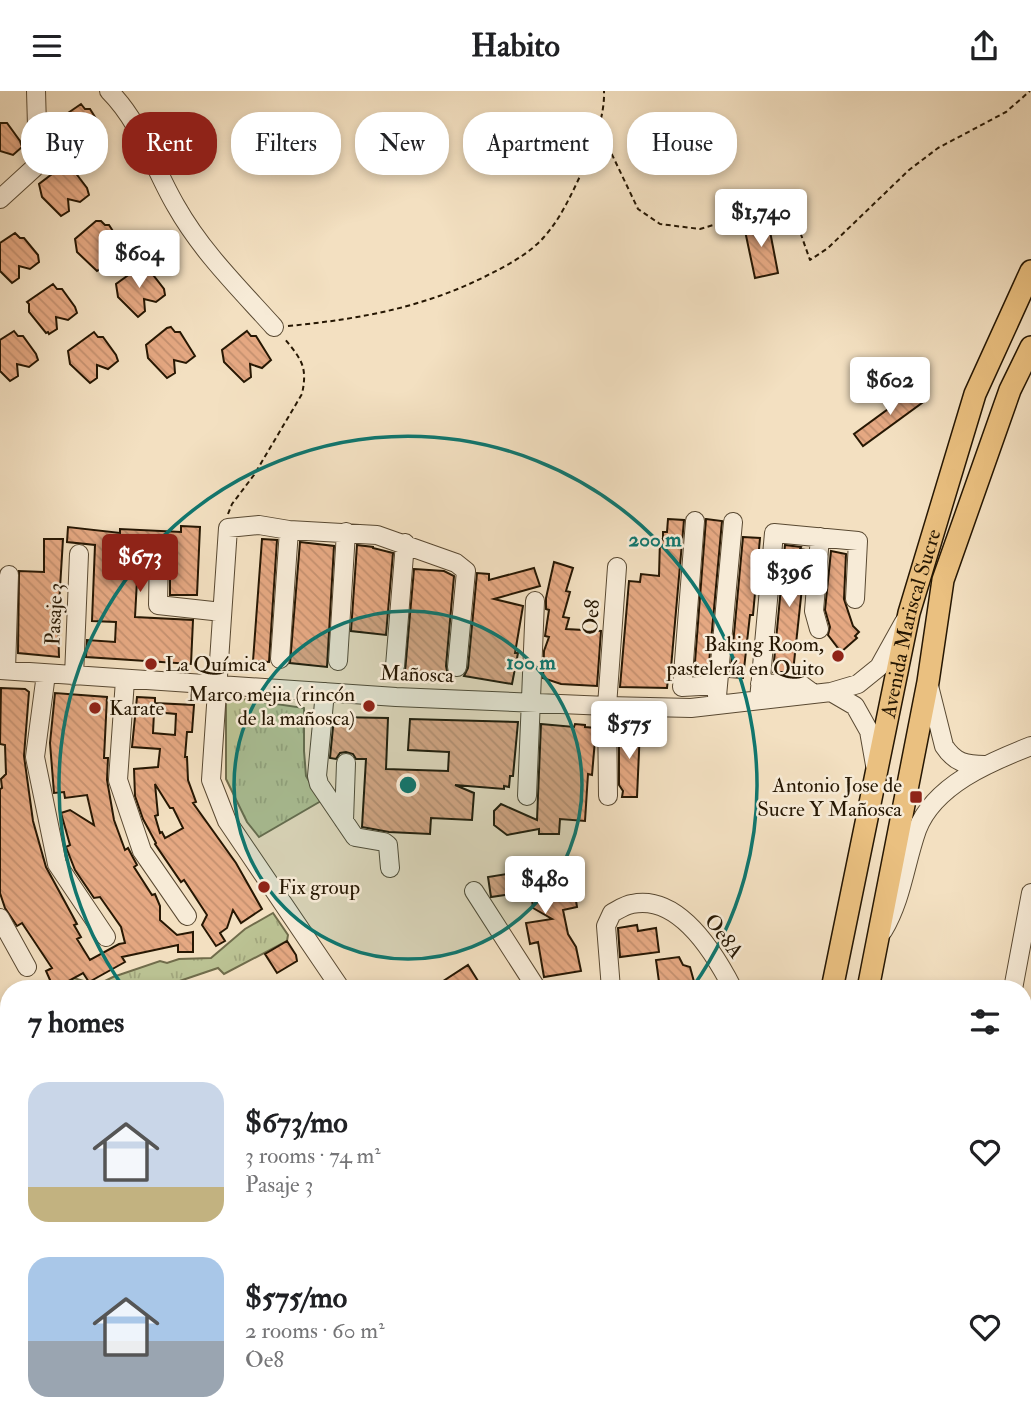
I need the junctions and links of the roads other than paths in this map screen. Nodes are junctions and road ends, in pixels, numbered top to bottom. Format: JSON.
{"nodes":[{"id":1,"x":36,"y":91,"type":"edge"},
{"id":2,"x":109,"y":91,"type":"edge"},
{"id":3,"x":0,"y":199,"type":"edge"},
{"id":4,"x":1031,"y":271,"type":"edge"},
{"id":5,"x":274,"y":327,"type":"road end"},
{"id":6,"x":1031,"y":347,"type":"edge"},
{"id":7,"x":695,"y":521,"type":"dead end"},
{"id":8,"x":733,"y":521,"type":"dead end"},
{"id":9,"x":289,"y":530,"type":"junction"},
{"id":10,"x":346,"y":532,"type":"junction"},
{"id":11,"x":820,"y":537,"type":"junction"},
{"id":12,"x":405,"y":543,"type":"junction"},
{"id":13,"x":159,"y":549,"type":"dead end"},
{"id":14,"x":79,"y":554,"type":"dead end"},
{"id":15,"x":617,"y":568,"type":"dead end"},
{"id":16,"x":9,"y":575,"type":"dead end"},
{"id":17,"x":855,"y":599,"type":"dead end"},
{"id":18,"x":535,"y":601,"type":"dead end"},
{"id":19,"x":222,"y":613,"type":"junction"},
{"id":20,"x":909,"y":613,"type":"junction"},
{"id":21,"x":819,"y":629,"type":"dead end"},
{"id":22,"x":280,"y":659,"type":"dead end"},
{"id":23,"x":338,"y":661,"type":"dead end"},
{"id":24,"x":396,"y":666,"type":"dead end"},
{"id":25,"x":457,"y":667,"type":"dead end"},
{"id":26,"x":3,"y":670,"type":"edge"},
{"id":27,"x":47,"y":674,"type":"junction"},
{"id":28,"x":74,"y":676,"type":"junction"},
{"id":29,"x":125,"y":680,"type":"junction"},
{"id":30,"x":928,"y":682,"type":"junction"},
{"id":31,"x":718,"y":685,"type":"junction"},
{"id":32,"x":217,"y":686,"type":"junction"},
{"id":33,"x":325,"y":692,"type":"junction"},
{"id":34,"x":760,"y":692,"type":"junction"},
{"id":35,"x":823,"y":693,"type":"junction"},
{"id":36,"x":530,"y":701,"type":"junction"},
{"id":37,"x":717,"y":705,"type":"junction"},
{"id":38,"x":607,"y":706,"type":"junction"},
{"id":39,"x":1031,"y":746,"type":"edge"},
{"id":40,"x":346,"y":763,"type":"dead end"},
{"id":41,"x":985,"y":765,"type":"junction"},
{"id":42,"x":876,"y":770,"type":"junction"},
{"id":43,"x":527,"y":796,"type":"dead end"},
{"id":44,"x":608,"y":796,"type":"dead end"},
{"id":45,"x":344,"y":821,"type":"junction"},
{"id":46,"x":390,"y":868,"type":"dead end"},
{"id":47,"x":474,"y":891,"type":"dead end"},
{"id":48,"x":1031,"y":893,"type":"edge"},
{"id":49,"x":187,"y":916,"type":"dead end"},
{"id":50,"x":0,"y":918,"type":"edge"},
{"id":51,"x":106,"y":937,"type":"dead end"},
{"id":52,"x":877,"y":940,"type":"junction"},
{"id":53,"x":27,"y":967,"type":"dead end"},
{"id":54,"x":335,"y":980,"type":"edge"},
{"id":55,"x":531,"y":980,"type":"edge"},
{"id":56,"x":610,"y":980,"type":"edge"},
{"id":57,"x":728,"y":980,"type":"edge"},
{"id":58,"x":834,"y":980,"type":"edge"},
{"id":59,"x":870,"y":980,"type":"edge"},
{"id":60,"x":1015,"y":980,"type":"edge"}],
"edges":[{"from":1,"to":3,"type":"street"},
{"from":2,"to":5,"type":"street"},
{"from":4,"to":20,"type":"main road","name":"Avenida Mariscal Sucre"},
{"from":6,"to":30,"type":"main road","name":"Avenida Mariscal Sucre"},
{"from":7,"to":31,"type":"street"},
{"from":8,"to":31,"type":"street"},
{"from":9,"to":10,"type":"street"},
{"from":9,"to":19,"type":"street"},
{"from":9,"to":22,"type":"street"},
{"from":10,"to":12,"type":"street"},
{"from":10,"to":23,"type":"street"},
{"from":11,"to":17,"type":"street"},
{"from":11,"to":21,"type":"street"},
{"from":11,"to":34,"type":"street"},
{"from":12,"to":24,"type":"street"},
{"from":12,"to":25,"type":"street"},
{"from":13,"to":19,"type":"street"},
{"from":14,"to":28,"type":"street","name":"Pasaje 3"},
{"from":15,"to":38,"type":"street","name":"Oe8"},
{"from":16,"to":26,"type":"street"},
{"from":18,"to":36,"type":"street"},
{"from":19,"to":32,"type":"street"},
{"from":20,"to":35,"type":"street","name":"Mañosca"},
{"from":20,"to":42,"type":"main road","name":"Avenida Mariscal Sucre"},
{"from":26,"to":27,"type":"street","name":"Mañosca"},
{"from":27,"to":28,"type":"street","name":"Mañosca"},
{"from":27,"to":51,"type":"street"},
{"from":28,"to":29,"type":"street","name":"Mañosca"},
{"from":29,"to":32,"type":"street","name":"Mañosca"},
{"from":29,"to":49,"type":"street"},
{"from":30,"to":41,"type":"street"},
{"from":30,"to":52,"type":"main road","name":"Avenida Mariscal Sucre"},
{"from":31,"to":37,"type":"street"},
{"from":32,"to":33,"type":"street","name":"Mañosca"},
{"from":32,"to":54,"type":"street"},
{"from":33,"to":36,"type":"street","name":"Mañosca"},
{"from":33,"to":45,"type":"street"},
{"from":34,"to":35,"type":"street","name":"Mañosca"},
{"from":34,"to":37,"type":"street","name":"Mañosca"},
{"from":35,"to":42,"type":"street"},
{"from":36,"to":38,"type":"street","name":"Mañosca"},
{"from":36,"to":43,"type":"street"},
{"from":37,"to":38,"type":"street","name":"Mañosca"},
{"from":38,"to":44,"type":"street","name":"Oe8"},
{"from":39,"to":41,"type":"street"},
{"from":40,"to":45,"type":"street"},
{"from":41,"to":52,"type":"street"},
{"from":42,"to":58,"type":"main road","name":"Avenida Mariscal Sucre"},
{"from":45,"to":46,"type":"street"},
{"from":47,"to":55,"type":"street"},
{"from":48,"to":60,"type":"street"},
{"from":50,"to":53,"type":"street"},
{"from":52,"to":59,"type":"main road","name":"Avenida Mariscal Sucre"},
{"from":56,"to":57,"type":"street","name":"Oe8A"}]}
